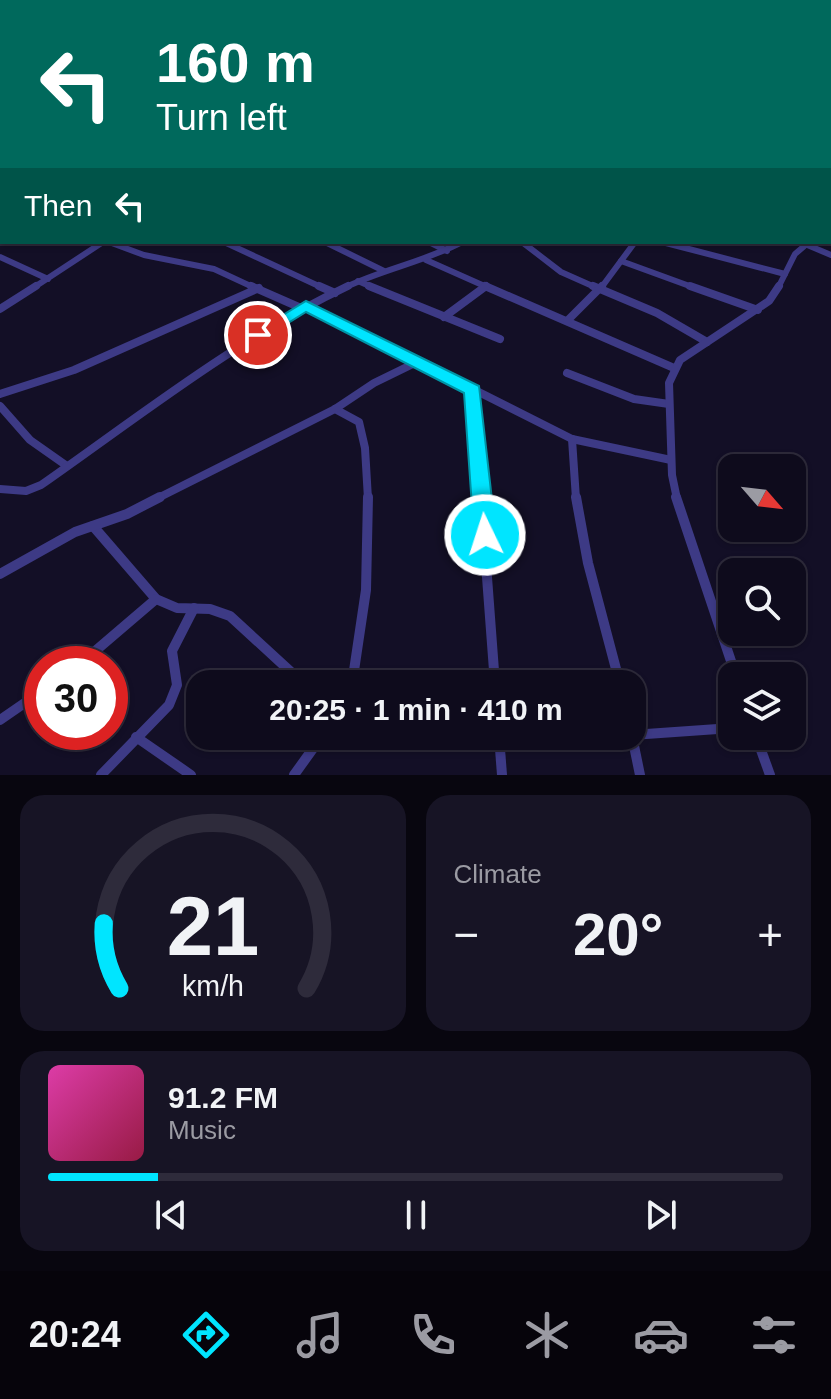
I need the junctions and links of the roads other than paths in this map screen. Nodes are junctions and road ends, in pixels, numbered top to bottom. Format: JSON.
{"nodes":[{"id":1,"x":100,"y":244,"type":"edge"},
{"id":2,"x":114,"y":244,"type":"edge"},
{"id":3,"x":228,"y":244,"type":"edge"},
{"id":4,"x":329,"y":244,"type":"edge"},
{"id":5,"x":433,"y":244,"type":"edge"},
{"id":6,"x":459,"y":244,"type":"edge"},
{"id":7,"x":525,"y":244,"type":"edge"},
{"id":8,"x":634,"y":244,"type":"edge"},
{"id":9,"x":670,"y":244,"type":"edge"},
{"id":10,"x":806,"y":244,"type":"edge"},
{"id":11,"x":809,"y":244,"type":"edge"},
{"id":12,"x":447,"y":251,"type":"junction"},
{"id":13,"x":831,"y":255,"type":"edge"},
{"id":14,"x":0,"y":257,"type":"edge"},
{"id":15,"x":425,"y":260,"type":"junction"},
{"id":16,"x":621,"y":261,"type":"junction"},
{"id":17,"x":384,"y":271,"type":"junction"},
{"id":18,"x":785,"y":274,"type":"junction"},
{"id":19,"x":48,"y":279,"type":"junction"},
{"id":20,"x":358,"y":281,"type":"junction"},
{"id":21,"x":486,"y":286,"type":"junction"},
{"id":22,"x":259,"y":288,"type":"junction"},
{"id":23,"x":599,"y":290,"type":"junction"},
{"id":24,"x":335,"y":293,"type":"junction"},
{"id":25,"x":303,"y":306,"type":"junction"},
{"id":26,"x":0,"y":309,"type":"edge"},
{"id":27,"x":758,"y":310,"type":"junction"},
{"id":28,"x":444,"y":317,"type":"junction"},
{"id":29,"x":567,"y":321,"type":"junction"},
{"id":30,"x":500,"y":339,"type":"dead end"},
{"id":31,"x":707,"y":342,"type":"junction"},
{"id":32,"x":417,"y":362,"type":"junction"},
{"id":33,"x":674,"y":368,"type":"junction"},
{"id":34,"x":567,"y":373,"type":"dead end"},
{"id":35,"x":473,"y":390,"type":"junction"},
{"id":36,"x":0,"y":394,"type":"edge"},
{"id":37,"x":669,"y":404,"type":"junction"},
{"id":38,"x":0,"y":406,"type":"edge"},
{"id":39,"x":335,"y":409,"type":"junction"},
{"id":40,"x":572,"y":439,"type":"junction"},
{"id":41,"x":671,"y":460,"type":"junction"},
{"id":42,"x":67,"y":466,"type":"junction"},
{"id":43,"x":0,"y":489,"type":"edge"},
{"id":44,"x":93,"y":526,"type":"junction"},
{"id":45,"x":0,"y":574,"type":"edge"},
{"id":46,"x":156,"y":599,"type":"junction"},
{"id":47,"x":194,"y":608,"type":"junction"},
{"id":48,"x":101,"y":646,"type":"edge"},
{"id":49,"x":731,"y":662,"type":"edge"},
{"id":50,"x":289,"y":670,"type":"edge"},
{"id":51,"x":355,"y":670,"type":"edge"},
{"id":52,"x":494,"y":670,"type":"edge"},
{"id":53,"x":616,"y":670,"type":"edge"},
{"id":54,"x":24,"y":703,"type":"edge"},
{"id":55,"x":0,"y":720,"type":"edge"},
{"id":56,"x":718,"y":729,"type":"edge"},
{"id":57,"x":646,"y":735,"type":"edge"},
{"id":58,"x":136,"y":737,"type":"junction"},
{"id":59,"x":312,"y":750,"type":"edge"},
{"id":60,"x":500,"y":750,"type":"edge"},
{"id":61,"x":635,"y":750,"type":"edge"},
{"id":62,"x":761,"y":750,"type":"edge"},
{"id":63,"x":101,"y":775,"type":"edge"},
{"id":64,"x":191,"y":775,"type":"edge"},
{"id":65,"x":294,"y":775,"type":"edge"},
{"id":66,"x":502,"y":775,"type":"edge"},
{"id":67,"x":640,"y":775,"type":"edge"},
{"id":68,"x":770,"y":775,"type":"edge"}],
"edges":[{"from":1,"to":19,"type":"street"},
{"from":2,"to":22,"type":"street"},
{"from":3,"to":24,"type":"street"},
{"from":4,"to":17,"type":"street"},
{"from":5,"to":12,"type":"street"},
{"from":6,"to":12,"type":"street"},
{"from":7,"to":23,"type":"street"},
{"from":8,"to":16,"type":"street"},
{"from":9,"to":18,"type":"street"},
{"from":10,"to":18,"type":"street"},
{"from":11,"to":13,"type":"street"},
{"from":12,"to":15,"type":"street"},
{"from":14,"to":19,"type":"street"},
{"from":15,"to":17,"type":"street"},
{"from":15,"to":21,"type":"street"},
{"from":16,"to":23,"type":"street"},
{"from":16,"to":27,"type":"street"},
{"from":17,"to":20,"type":"street"},
{"from":18,"to":27,"type":"street"},
{"from":19,"to":26,"type":"street"},
{"from":20,"to":24,"type":"street"},
{"from":20,"to":28,"type":"street"},
{"from":21,"to":28,"type":"street"},
{"from":21,"to":29,"type":"street"},
{"from":22,"to":25,"type":"street"},
{"from":22,"to":36,"type":"street"},
{"from":23,"to":29,"type":"street"},
{"from":23,"to":31,"type":"street"},
{"from":24,"to":25,"type":"street"},
{"from":25,"to":32,"type":"street"},
{"from":25,"to":42,"type":"street"},
{"from":27,"to":31,"type":"street"},
{"from":28,"to":30,"type":"street"},
{"from":29,"to":33,"type":"street"},
{"from":31,"to":33,"type":"street"},
{"from":32,"to":35,"type":"street"},
{"from":32,"to":39,"type":"street"},
{"from":33,"to":37,"type":"street"},
{"from":34,"to":37,"type":"street"},
{"from":35,"to":40,"type":"street"},
{"from":35,"to":52,"type":"street"},
{"from":37,"to":41,"type":"street"},
{"from":38,"to":42,"type":"street"},
{"from":39,"to":44,"type":"street"},
{"from":39,"to":51,"type":"street"},
{"from":40,"to":41,"type":"street"},
{"from":40,"to":53,"type":"street"},
{"from":41,"to":49,"type":"street"},
{"from":42,"to":43,"type":"street"},
{"from":44,"to":45,"type":"street"},
{"from":44,"to":46,"type":"street"},
{"from":46,"to":47,"type":"street"},
{"from":46,"to":48,"type":"street"},
{"from":47,"to":50,"type":"street"},
{"from":47,"to":58,"type":"street"},
{"from":54,"to":55,"type":"street"},
{"from":56,"to":57,"type":"street"},
{"from":58,"to":63,"type":"street"},
{"from":58,"to":64,"type":"street"},
{"from":59,"to":65,"type":"street"},
{"from":60,"to":66,"type":"street"},
{"from":61,"to":67,"type":"street"},
{"from":62,"to":68,"type":"street"}]}
